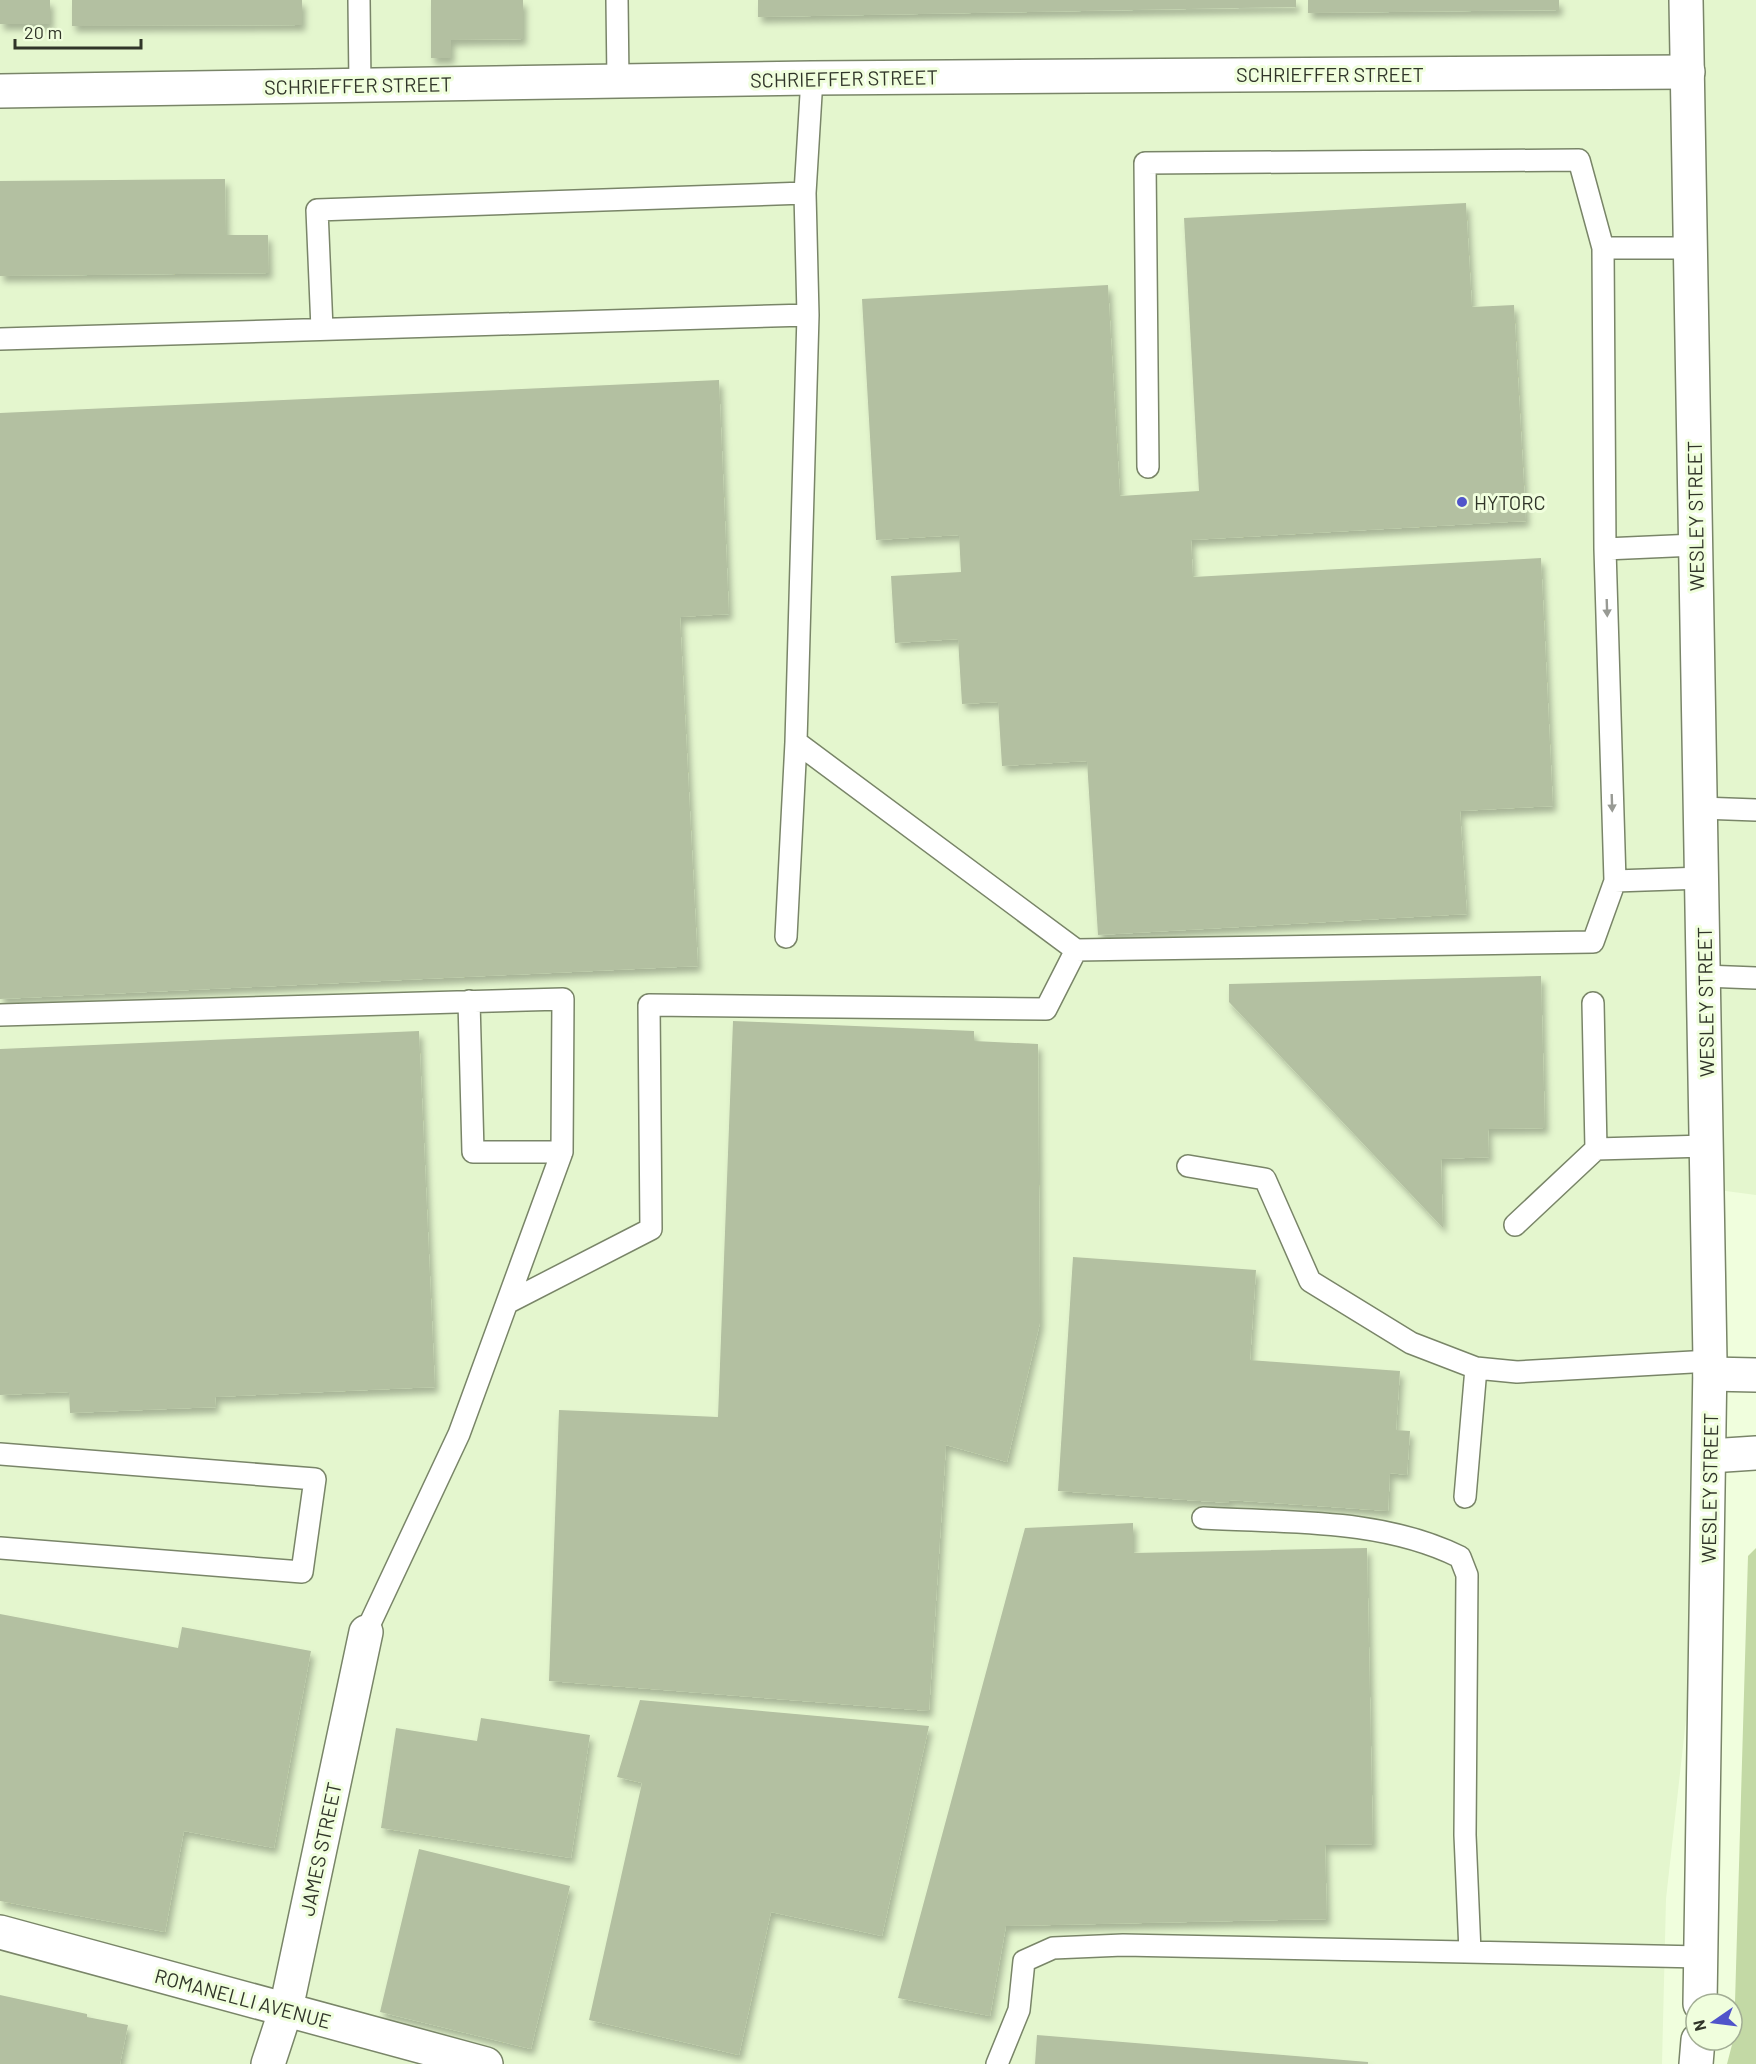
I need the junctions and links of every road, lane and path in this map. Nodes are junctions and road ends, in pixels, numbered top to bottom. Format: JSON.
{"nodes":[{"id":1,"x":359,"y":0,"type":"edge"},
{"id":2,"x":617,"y":0,"type":"edge"},
{"id":3,"x":1686,"y":0,"type":"edge"},
{"id":4,"x":1688,"y":72,"type":"junction"},
{"id":5,"x":812,"y":78,"type":"junction"},
{"id":6,"x":618,"y":81,"type":"junction"},
{"id":7,"x":360,"y":85,"type":"junction"},
{"id":8,"x":0,"y":91,"type":"edge"},
{"id":9,"x":805,"y":193,"type":"junction"},
{"id":10,"x":1603,"y":248,"type":"junction"},
{"id":11,"x":1690,"y":248,"type":"junction"},
{"id":12,"x":808,"y":315,"type":"junction"},
{"id":13,"x":322,"y":329,"type":"junction"},
{"id":14,"x":0,"y":339,"type":"edge"},
{"id":15,"x":1148,"y":467,"type":"dead end"},
{"id":16,"x":1695,"y":545,"type":"junction"},
{"id":17,"x":1605,"y":549,"type":"junction"},
{"id":18,"x":796,"y":742,"type":"junction"},
{"id":19,"x":1701,"y":808,"type":"junction"},
{"id":20,"x":1756,"y":810,"type":"edge"},
{"id":21,"x":1702,"y":878,"type":"junction"},
{"id":22,"x":1615,"y":880,"type":"junction"},
{"id":23,"x":786,"y":937,"type":"dead end"},
{"id":24,"x":1076,"y":950,"type":"junction"},
{"id":25,"x":1704,"y":976,"type":"junction"},
{"id":26,"x":1756,"y":978,"type":"edge"},
{"id":27,"x":469,"y":1001,"type":"junction"},
{"id":28,"x":1593,"y":1004,"type":"dead end"},
{"id":29,"x":0,"y":1015,"type":"edge"},
{"id":30,"x":1707,"y":1146,"type":"junction"},
{"id":31,"x":1596,"y":1149,"type":"junction"},
{"id":32,"x":562,"y":1152,"type":"junction"},
{"id":33,"x":1188,"y":1166,"type":"dead end"},
{"id":34,"x":1515,"y":1225,"type":"dead end"},
{"id":35,"x":507,"y":1303,"type":"junction"},
{"id":36,"x":1710,"y":1367,"type":"junction"},
{"id":37,"x":1476,"y":1368,"type":"junction"},
{"id":38,"x":1756,"y":1375,"type":"edge"},
{"id":39,"x":1756,"y":1453,"type":"edge"},
{"id":40,"x":0,"y":1454,"type":"edge"},
{"id":41,"x":1710,"y":1456,"type":"junction"},
{"id":42,"x":1466,"y":1497,"type":"dead end"},
{"id":43,"x":1203,"y":1518,"type":"dead end"},
{"id":44,"x":0,"y":1548,"type":"edge"},
{"id":45,"x":366,"y":1632,"type":"joint"},
{"id":46,"x":0,"y":1932,"type":"edge"},
{"id":47,"x":1470,"y":1952,"type":"junction"},
{"id":48,"x":1701,"y":1957,"type":"junction"},
{"id":49,"x":1700,"y":1992,"type":"edge"},
{"id":50,"x":286,"y":2009,"type":"junction"},
{"id":51,"x":268,"y":2064,"type":"edge"},
{"id":52,"x":486,"y":2064,"type":"edge"},
{"id":53,"x":997,"y":2064,"type":"edge"}],
"edges":[{"from":1,"to":7,"type":"lane"},
{"from":2,"to":6,"type":"lane"},
{"from":3,"to":4,"type":"main road","name":"WESLEY STREET"},
{"from":4,"to":5,"type":"main road","name":"SCHRIEFFER STREET"},
{"from":4,"to":11,"type":"main road","name":"WESLEY STREET"},
{"from":5,"to":6,"type":"main road","name":"SCHRIEFFER STREET"},
{"from":5,"to":9,"type":"lane"},
{"from":6,"to":7,"type":"main road","name":"SCHRIEFFER STREET"},
{"from":7,"to":8,"type":"main road","name":"SCHRIEFFER STREET"},
{"from":9,"to":12,"type":"lane"},
{"from":9,"to":13,"type":"lane"},
{"from":10,"to":11,"type":"lane"},
{"from":10,"to":15,"type":"lane"},
{"from":10,"to":17,"type":"lane"},
{"from":11,"to":16,"type":"main road","name":"WESLEY STREET"},
{"from":12,"to":13,"type":"lane"},
{"from":12,"to":18,"type":"lane"},
{"from":13,"to":14,"type":"lane"},
{"from":16,"to":17,"type":"lane"},
{"from":16,"to":19,"type":"main road","name":"WESLEY STREET"},
{"from":17,"to":22,"type":"lane","one_way":true},
{"from":18,"to":23,"type":"lane"},
{"from":18,"to":24,"type":"lane"},
{"from":19,"to":20,"type":"lane"},
{"from":19,"to":21,"type":"main road","name":"WESLEY STREET"},
{"from":21,"to":22,"type":"lane"},
{"from":21,"to":25,"type":"main road","name":"WESLEY STREET"},
{"from":22,"to":24,"type":"lane"},
{"from":24,"to":35,"type":"lane"},
{"from":25,"to":26,"type":"lane"},
{"from":25,"to":30,"type":"main road","name":"WESLEY STREET"},
{"from":27,"to":29,"type":"lane"},
{"from":27,"to":32,"type":"lane"},
{"from":27,"to":32,"type":"lane"},
{"from":28,"to":31,"type":"lane"},
{"from":30,"to":31,"type":"lane"},
{"from":30,"to":36,"type":"main road","name":"WESLEY STREET"},
{"from":31,"to":34,"type":"lane"},
{"from":32,"to":35,"type":"lane"},
{"from":33,"to":37,"type":"lane"},
{"from":35,"to":45,"type":"lane"},
{"from":36,"to":37,"type":"lane"},
{"from":36,"to":38,"type":"main road"},
{"from":36,"to":41,"type":"main road","name":"WESLEY STREET"},
{"from":37,"to":42,"type":"lane"},
{"from":39,"to":41,"type":"main road"},
{"from":40,"to":44,"type":"lane"},
{"from":41,"to":48,"type":"main road","name":"WESLEY STREET"},
{"from":43,"to":47,"type":"lane"},
{"from":45,"to":50,"type":"main road","name":"JAMES STREET"},
{"from":46,"to":50,"type":"main road","name":"ROMANELLI AVENUE"},
{"from":47,"to":48,"type":"lane"},
{"from":47,"to":53,"type":"lane"},
{"from":48,"to":49,"type":"main road","name":"WESLEY STREET"},
{"from":50,"to":51,"type":"main road","name":"JAMES STREET"},
{"from":50,"to":52,"type":"main road","name":"ROMANELLI AVENUE"}]}
